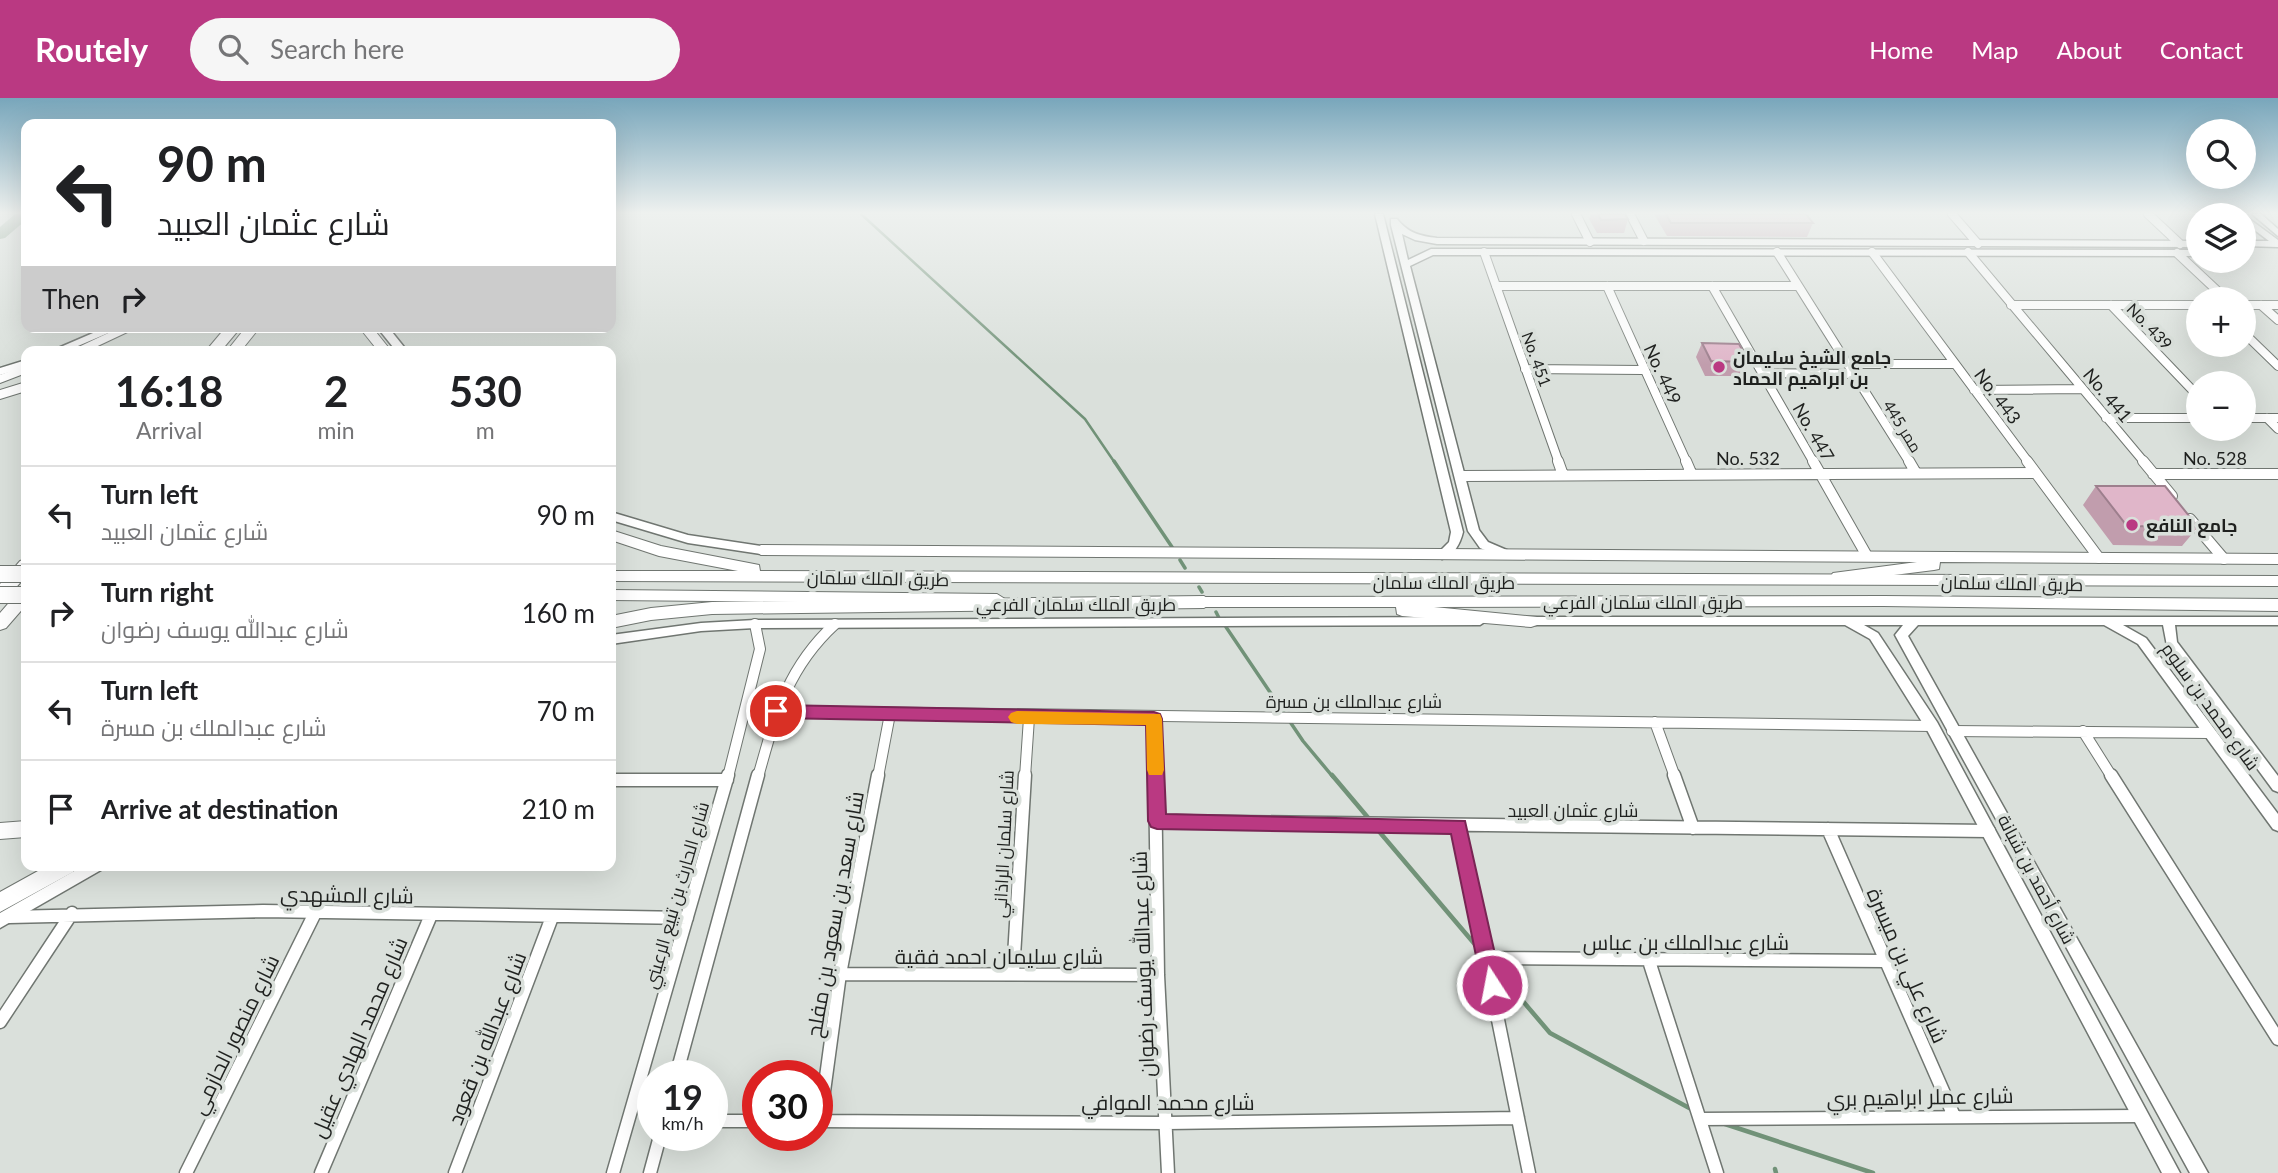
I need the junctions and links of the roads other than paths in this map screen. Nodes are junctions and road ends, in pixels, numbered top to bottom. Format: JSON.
{"nodes":[{"id":1,"x":1391,"y":264,"type":"edge"},
{"id":2,"x":1407,"y":264,"type":"edge"},
{"id":3,"x":1488,"y":264,"type":"edge"},
{"id":4,"x":1785,"y":264,"type":"edge"},
{"id":5,"x":1881,"y":264,"type":"edge"},
{"id":6,"x":1978,"y":264,"type":"edge"},
{"id":7,"x":2194,"y":264,"type":"edge"},
{"id":8,"x":1496,"y":286,"type":"junction"},
{"id":9,"x":1607,"y":286,"type":"junction"},
{"id":10,"x":1712,"y":286,"type":"junction"},
{"id":11,"x":1798,"y":286,"type":"junction"},
{"id":12,"x":2214,"y":287,"type":"edge"},
{"id":13,"x":2011,"y":305,"type":"junction"},
{"id":14,"x":2111,"y":305,"type":"junction"},
{"id":15,"x":2186,"y":305,"type":"edge"},
{"id":16,"x":2256,"y":305,"type":"edge"},
{"id":17,"x":2262,"y":305,"type":"junction"},
{"id":18,"x":2278,"y":305,"type":"edge"},
{"id":19,"x":2278,"y":320,"type":"edge"},
{"id":20,"x":102,"y":333,"type":"edge"},
{"id":21,"x":118,"y":333,"type":"edge"},
{"id":22,"x":2256,"y":344,"type":"edge"},
{"id":23,"x":69,"y":346,"type":"edge"},
{"id":24,"x":88,"y":346,"type":"edge"},
{"id":25,"x":1848,"y":364,"type":"junction"},
{"id":26,"x":1955,"y":364,"type":"junction"},
{"id":27,"x":21,"y":365,"type":"edge"},
{"id":28,"x":2278,"y":366,"type":"edge"},
{"id":29,"x":1525,"y":369,"type":"junction"},
{"id":30,"x":1643,"y":370,"type":"junction"},
{"id":31,"x":21,"y":371,"type":"edge"},
{"id":32,"x":0,"y":372,"type":"edge"},
{"id":33,"x":1762,"y":373,"type":"junction"},
{"id":34,"x":1854,"y":373,"type":"junction"},
{"id":35,"x":0,"y":379,"type":"edge"},
{"id":36,"x":2186,"y":383,"type":"edge"},
{"id":37,"x":21,"y":388,"type":"edge"},
{"id":38,"x":2082,"y":389,"type":"junction"},
{"id":39,"x":1974,"y":390,"type":"junction"},
{"id":40,"x":0,"y":395,"type":"edge"},
{"id":41,"x":2106,"y":418,"type":"junction"},
{"id":42,"x":2186,"y":418,"type":"edge"},
{"id":43,"x":2256,"y":418,"type":"edge"},
{"id":44,"x":2267,"y":418,"type":"junction"},
{"id":45,"x":2278,"y":418,"type":"edge"},
{"id":46,"x":2278,"y":429,"type":"edge"},
{"id":47,"x":1916,"y":473,"type":"junction"},
{"id":48,"x":2036,"y":473,"type":"junction"},
{"id":49,"x":1819,"y":474,"type":"junction"},
{"id":50,"x":2153,"y":474,"type":"junction"},
{"id":51,"x":2278,"y":474,"type":"edge"},
{"id":52,"x":1563,"y":475,"type":"junction"},
{"id":53,"x":1692,"y":475,"type":"junction"},
{"id":54,"x":1460,"y":476,"type":"junction"},
{"id":55,"x":2179,"y":505,"type":"edge"},
{"id":56,"x":2188,"y":516,"type":"edge"},
{"id":57,"x":616,"y":517,"type":"edge"},
{"id":58,"x":1474,"y":531,"type":"junction"},
{"id":59,"x":1457,"y":533,"type":"junction"},
{"id":60,"x":616,"y":536,"type":"edge"},
{"id":61,"x":761,"y":550,"type":"joint"},
{"id":62,"x":1442,"y":555,"type":"junction"},
{"id":63,"x":1509,"y":555,"type":"junction"},
{"id":64,"x":1867,"y":556,"type":"junction"},
{"id":65,"x":1995,"y":557,"type":"junction"},
{"id":66,"x":2099,"y":558,"type":"junction"},
{"id":67,"x":2224,"y":559,"type":"junction"},
{"id":68,"x":2278,"y":559,"type":"edge"},
{"id":69,"x":21,"y":571,"type":"edge"},
{"id":70,"x":0,"y":574,"type":"edge"},
{"id":71,"x":21,"y":574,"type":"edge"},
{"id":72,"x":616,"y":576,"type":"edge"},
{"id":73,"x":812,"y":577,"type":"junction"},
{"id":74,"x":1831,"y":578,"type":"junction"},
{"id":75,"x":2278,"y":581,"type":"edge"},
{"id":76,"x":21,"y":594,"type":"edge"},
{"id":77,"x":0,"y":595,"type":"edge"},
{"id":78,"x":616,"y":595,"type":"edge"},
{"id":79,"x":21,"y":600,"type":"edge"},
{"id":80,"x":1288,"y":601,"type":"junction"},
{"id":81,"x":1204,"y":602,"type":"junction"},
{"id":82,"x":2278,"y":605,"type":"edge"},
{"id":83,"x":616,"y":621,"type":"edge"},
{"id":84,"x":1531,"y":621,"type":"junction"},
{"id":85,"x":1846,"y":621,"type":"junction"},
{"id":86,"x":1915,"y":621,"type":"junction"},
{"id":87,"x":2278,"y":621,"type":"edge"},
{"id":88,"x":2105,"y":622,"type":"junction"},
{"id":89,"x":2169,"y":622,"type":"junction"},
{"id":90,"x":0,"y":624,"type":"edge"},
{"id":91,"x":755,"y":624,"type":"junction"},
{"id":92,"x":835,"y":624,"type":"junction"},
{"id":93,"x":616,"y":639,"type":"edge"},
{"id":94,"x":776,"y":711,"type":"junction"},
{"id":95,"x":890,"y":714,"type":"junction"},
{"id":96,"x":1029,"y":718,"type":"junction"},
{"id":97,"x":1154,"y":719,"type":"junction"},
{"id":98,"x":1655,"y":722,"type":"junction"},
{"id":99,"x":1932,"y":726,"type":"junction"},
{"id":100,"x":1952,"y":731,"type":"junction"},
{"id":101,"x":2083,"y":731,"type":"junction"},
{"id":102,"x":2209,"y":733,"type":"junction"},
{"id":103,"x":616,"y":780,"type":"edge"},
{"id":104,"x":727,"y":780,"type":"junction"},
{"id":105,"x":2278,"y":786,"type":"edge"},
{"id":106,"x":1157,"y":821,"type":"junction"},
{"id":107,"x":2278,"y":825,"type":"edge"},
{"id":108,"x":1459,"y":827,"type":"junction"},
{"id":109,"x":1693,"y":828,"type":"junction"},
{"id":110,"x":21,"y":829,"type":"edge"},
{"id":111,"x":1828,"y":829,"type":"junction"},
{"id":112,"x":0,"y":831,"type":"edge"},
{"id":113,"x":1990,"y":831,"type":"junction"},
{"id":114,"x":59,"y":871,"type":"edge"},
{"id":115,"x":86,"y":871,"type":"edge"},
{"id":116,"x":316,"y":911,"type":"junction"},
{"id":117,"x":72,"y":913,"type":"junction"},
{"id":118,"x":2,"y":914,"type":"edge"},
{"id":119,"x":431,"y":915,"type":"junction"},
{"id":120,"x":552,"y":917,"type":"junction"},
{"id":121,"x":687,"y":918,"type":"junction"},
{"id":122,"x":1486,"y":958,"type":"junction"},
{"id":123,"x":1649,"y":961,"type":"junction"},
{"id":124,"x":1885,"y":961,"type":"junction"},
{"id":125,"x":1013,"y":973,"type":"junction"},
{"id":126,"x":840,"y":974,"type":"junction"},
{"id":127,"x":1158,"y":975,"type":"junction"},
{"id":128,"x":0,"y":1022,"type":"edge"},
{"id":129,"x":2278,"y":1039,"type":"edge"},
{"id":130,"x":680,"y":1060,"type":"edge"},
{"id":131,"x":827,"y":1060,"type":"edge"},
{"id":132,"x":1954,"y":1116,"type":"junction"},
{"id":133,"x":2140,"y":1116,"type":"junction"},
{"id":134,"x":1518,"y":1118,"type":"junction"},
{"id":135,"x":1700,"y":1119,"type":"junction"},
{"id":136,"x":833,"y":1121,"type":"edge"},
{"id":137,"x":1167,"y":1123,"type":"junction"},
{"id":138,"x":656,"y":1151,"type":"edge"},
{"id":139,"x":186,"y":1173,"type":"edge"},
{"id":140,"x":321,"y":1173,"type":"edge"},
{"id":141,"x":455,"y":1173,"type":"edge"},
{"id":142,"x":613,"y":1173,"type":"edge"},
{"id":143,"x":650,"y":1173,"type":"edge"},
{"id":144,"x":1168,"y":1173,"type":"edge"},
{"id":145,"x":1529,"y":1173,"type":"edge"},
{"id":146,"x":1717,"y":1173,"type":"edge"},
{"id":147,"x":2171,"y":1173,"type":"edge"},
{"id":148,"x":2199,"y":1173,"type":"edge"}],
"edges":[{"from":1,"to":59,"type":"street"},
{"from":2,"to":54,"type":"street"},
{"from":3,"to":8,"type":"street","name":"No. 451"},
{"from":4,"to":11,"type":"street","name":"ممر 445"},
{"from":5,"to":26,"type":"street","name":"No. 443"},
{"from":6,"to":13,"type":"street","name":"No. 441"},
{"from":7,"to":12,"type":"street"},
{"from":8,"to":9,"type":"street"},
{"from":8,"to":29,"type":"street","name":"No. 451"},
{"from":9,"to":10,"type":"street"},
{"from":9,"to":30,"type":"street","name":"No. 449"},
{"from":10,"to":11,"type":"street"},
{"from":10,"to":33,"type":"street","name":"No. 447"},
{"from":11,"to":25,"type":"street","name":"ممر 445"},
{"from":13,"to":14,"type":"street"},
{"from":13,"to":38,"type":"street","name":"No. 441"},
{"from":14,"to":15,"type":"street"},
{"from":14,"to":36,"type":"street","name":"No. 439"},
{"from":16,"to":17,"type":"street"},
{"from":17,"to":18,"type":"street"},
{"from":17,"to":19,"type":"street"},
{"from":20,"to":23,"type":"main road"},
{"from":21,"to":24,"type":"main road"},
{"from":22,"to":28,"type":"street"},
{"from":25,"to":26,"type":"street"},
{"from":25,"to":34,"type":"street","name":"ممر 445"},
{"from":26,"to":39,"type":"street","name":"No. 443"},
{"from":27,"to":32,"type":"main road"},
{"from":29,"to":30,"type":"street"},
{"from":29,"to":52,"type":"street","name":"No. 451"},
{"from":30,"to":53,"type":"street","name":"No. 449"},
{"from":31,"to":35,"type":"main road"},
{"from":33,"to":34,"type":"street"},
{"from":33,"to":49,"type":"street","name":"No. 447"},
{"from":34,"to":47,"type":"street","name":"ممر 445"},
{"from":37,"to":40,"type":"highway"},
{"from":38,"to":39,"type":"street"},
{"from":38,"to":41,"type":"street","name":"No. 441"},
{"from":39,"to":48,"type":"street","name":"No. 443"},
{"from":41,"to":42,"type":"street"},
{"from":41,"to":50,"type":"street","name":"No. 441"},
{"from":43,"to":44,"type":"street"},
{"from":44,"to":45,"type":"street"},
{"from":44,"to":46,"type":"street"},
{"from":47,"to":48,"type":"street","name":"No. 532"},
{"from":47,"to":49,"type":"street","name":"No. 532"},
{"from":48,"to":66,"type":"street","name":"No. 443"},
{"from":49,"to":53,"type":"street","name":"No. 532"},
{"from":49,"to":64,"type":"street","name":"No. 447"},
{"from":50,"to":51,"type":"street","name":"No. 528"},
{"from":50,"to":55,"type":"street","name":"No. 441"},
{"from":52,"to":53,"type":"street","name":"No. 532"},
{"from":52,"to":54,"type":"street","name":"No. 532"},
{"from":54,"to":58,"type":"street"},
{"from":56,"to":67,"type":"street"},
{"from":57,"to":61,"type":"main road"},
{"from":58,"to":59,"type":"street"},
{"from":58,"to":63,"type":"street"},
{"from":59,"to":62,"type":"street"},
{"from":60,"to":73,"type":"main road"},
{"from":61,"to":62,"type":"main road"},
{"from":62,"to":63,"type":"main road"},
{"from":63,"to":64,"type":"main road"},
{"from":64,"to":65,"type":"main road"},
{"from":65,"to":66,"type":"main road"},
{"from":65,"to":74,"type":"main road"},
{"from":66,"to":67,"type":"main road"},
{"from":67,"to":68,"type":"main road"},
{"from":69,"to":77,"type":"highway"},
{"from":70,"to":71,"type":"main road","bridge":true},
{"from":72,"to":73,"type":"main road","name":"طريق الملك سلمان"},
{"from":73,"to":74,"type":"main road","name":"طريق الملك سلمان"},
{"from":74,"to":75,"type":"main road","name":"طريق الملك سلمان"},
{"from":76,"to":77,"type":"main road","bridge":true},
{"from":78,"to":81,"type":"main road","name":"طريق الملك سلمان"},
{"from":79,"to":90,"type":"highway"},
{"from":80,"to":81,"type":"main road","name":"طريق الملك سلمان"},
{"from":80,"to":82,"type":"main road","name":"طريق الملك سلمان"},
{"from":80,"to":84,"type":"main road"},
{"from":81,"to":83,"type":"highway"},
{"from":84,"to":85,"type":"street","name":"طريق الملك سلمان الفرعي"},
{"from":84,"to":92,"type":"street","name":"طريق الملك سلمان الفرعي"},
{"from":85,"to":86,"type":"street","name":"طريق الملك سلمان الفرعي"},
{"from":85,"to":99,"type":"street","name":"شارع أحمد بن شبانة"},
{"from":86,"to":88,"type":"street","name":"طريق الملك سلمان الفرعي"},
{"from":86,"to":100,"type":"street","name":"شارع أحمد بن شبانة"},
{"from":87,"to":89,"type":"street","name":"طريق الملك سلمان الفرعي"},
{"from":88,"to":89,"type":"street","name":"طريق الملك سلمان الفرعي"},
{"from":88,"to":102,"type":"street","name":"شارع محمد بن سلوم"},
{"from":89,"to":105,"type":"street","name":"شارع محمد بن سلوم"},
{"from":91,"to":92,"type":"street","name":"طريق الملك سلمان الفرعي"},
{"from":91,"to":93,"type":"street","name":"طريق الملك سلمان الفرعي"},
{"from":91,"to":104,"type":"street","name":"شارع الحارث بن تبيع الرعيني"},
{"from":92,"to":94,"type":"street"},
{"from":94,"to":95,"type":"street","name":"شارع عبدالملك بن مسرة"},
{"from":94,"to":130,"type":"street"},
{"from":95,"to":96,"type":"street","name":"شارع عبدالملك بن مسرة"},
{"from":95,"to":126,"type":"street","name":"شارع سعد بن سعود بن مفلح"},
{"from":96,"to":97,"type":"street","name":"شارع عبدالملك بن مسرة"},
{"from":96,"to":125,"type":"street","name":"شارع سلمان الراذاني"},
{"from":97,"to":98,"type":"street","name":"شارع عبدالملك بن مسرة"},
{"from":97,"to":106,"type":"street","name":"شارع عبدالله يوسف رضوان"},
{"from":98,"to":99,"type":"street","name":"شارع عبدالملك بن مسرة"},
{"from":98,"to":109,"type":"street"},
{"from":99,"to":113,"type":"street","name":"شارع أحمد بن شبانة"},
{"from":100,"to":101,"type":"street"},
{"from":100,"to":148,"type":"street","name":"شارع أحمد بن شبانة"},
{"from":101,"to":102,"type":"street"},
{"from":101,"to":129,"type":"street"},
{"from":102,"to":107,"type":"street","name":"شارع محمد بن سلوم"},
{"from":103,"to":104,"type":"street"},
{"from":104,"to":121,"type":"street","name":"شارع الحارث بن تبيع الرعيني"},
{"from":106,"to":108,"type":"street","name":"شارع عثمان العبيد"},
{"from":106,"to":127,"type":"street","name":"شارع عبدالله يوسف رضوان"},
{"from":108,"to":109,"type":"street","name":"شارع عثمان العبيد"},
{"from":108,"to":122,"type":"street"},
{"from":109,"to":111,"type":"street","name":"شارع عثمان العبيد"},
{"from":110,"to":112,"type":"highway"},
{"from":111,"to":113,"type":"street","name":"شارع عثمان العبيد"},
{"from":111,"to":124,"type":"street","name":"شارع علي بن ميسرة"},
{"from":113,"to":133,"type":"street","name":"شارع أحمد بن شبانة"},
{"from":114,"to":118,"type":"highway"},
{"from":115,"to":118,"type":"street"},
{"from":116,"to":117,"type":"street","name":"شارع المشهدي"},
{"from":116,"to":119,"type":"street","name":"شارع المشهدي"},
{"from":116,"to":139,"type":"street","name":"شارع منصور الحازمي"},
{"from":117,"to":118,"type":"street","name":"شارع المشهدي"},
{"from":117,"to":128,"type":"street"},
{"from":119,"to":120,"type":"street","name":"شارع المشهدي"},
{"from":119,"to":140,"type":"street","name":"شارع محمد الهادي عقيل"},
{"from":120,"to":121,"type":"street","name":"شارع المشهدي"},
{"from":120,"to":141,"type":"street","name":"شارع عبدالله بن قعود"},
{"from":121,"to":142,"type":"street","name":"شارع الحارث بن تبيع الرعيني"},
{"from":122,"to":123,"type":"street","name":"شارع عبدالملك بن عباس"},
{"from":122,"to":134,"type":"street"},
{"from":123,"to":124,"type":"street","name":"شارع عبدالملك بن عباس"},
{"from":123,"to":135,"type":"street"},
{"from":124,"to":132,"type":"street","name":"شارع علي بن ميسرة"},
{"from":125,"to":126,"type":"street","name":"شارع سليمان احمد فقية"},
{"from":125,"to":127,"type":"street","name":"شارع سليمان احمد فقية"},
{"from":126,"to":131,"type":"street","name":"شارع سعد بن سعود بن مفلح"},
{"from":127,"to":137,"type":"street","name":"شارع عبدالله يوسف رضوان"},
{"from":132,"to":133,"type":"street","name":"شارع عملر ابراهيم بري"},
{"from":132,"to":135,"type":"street","name":"شارع عملر ابراهيم بري"},
{"from":133,"to":147,"type":"street","name":"شارع أحمد بن شبانة"},
{"from":134,"to":137,"type":"street","name":"شارع محمد الموافي"},
{"from":134,"to":145,"type":"street"},
{"from":135,"to":146,"type":"street"},
{"from":136,"to":137,"type":"street","name":"شارع محمد الموافي"},
{"from":137,"to":144,"type":"street","name":"شارع عبدالله يوسف رضوان"},
{"from":138,"to":143,"type":"street"}]}
